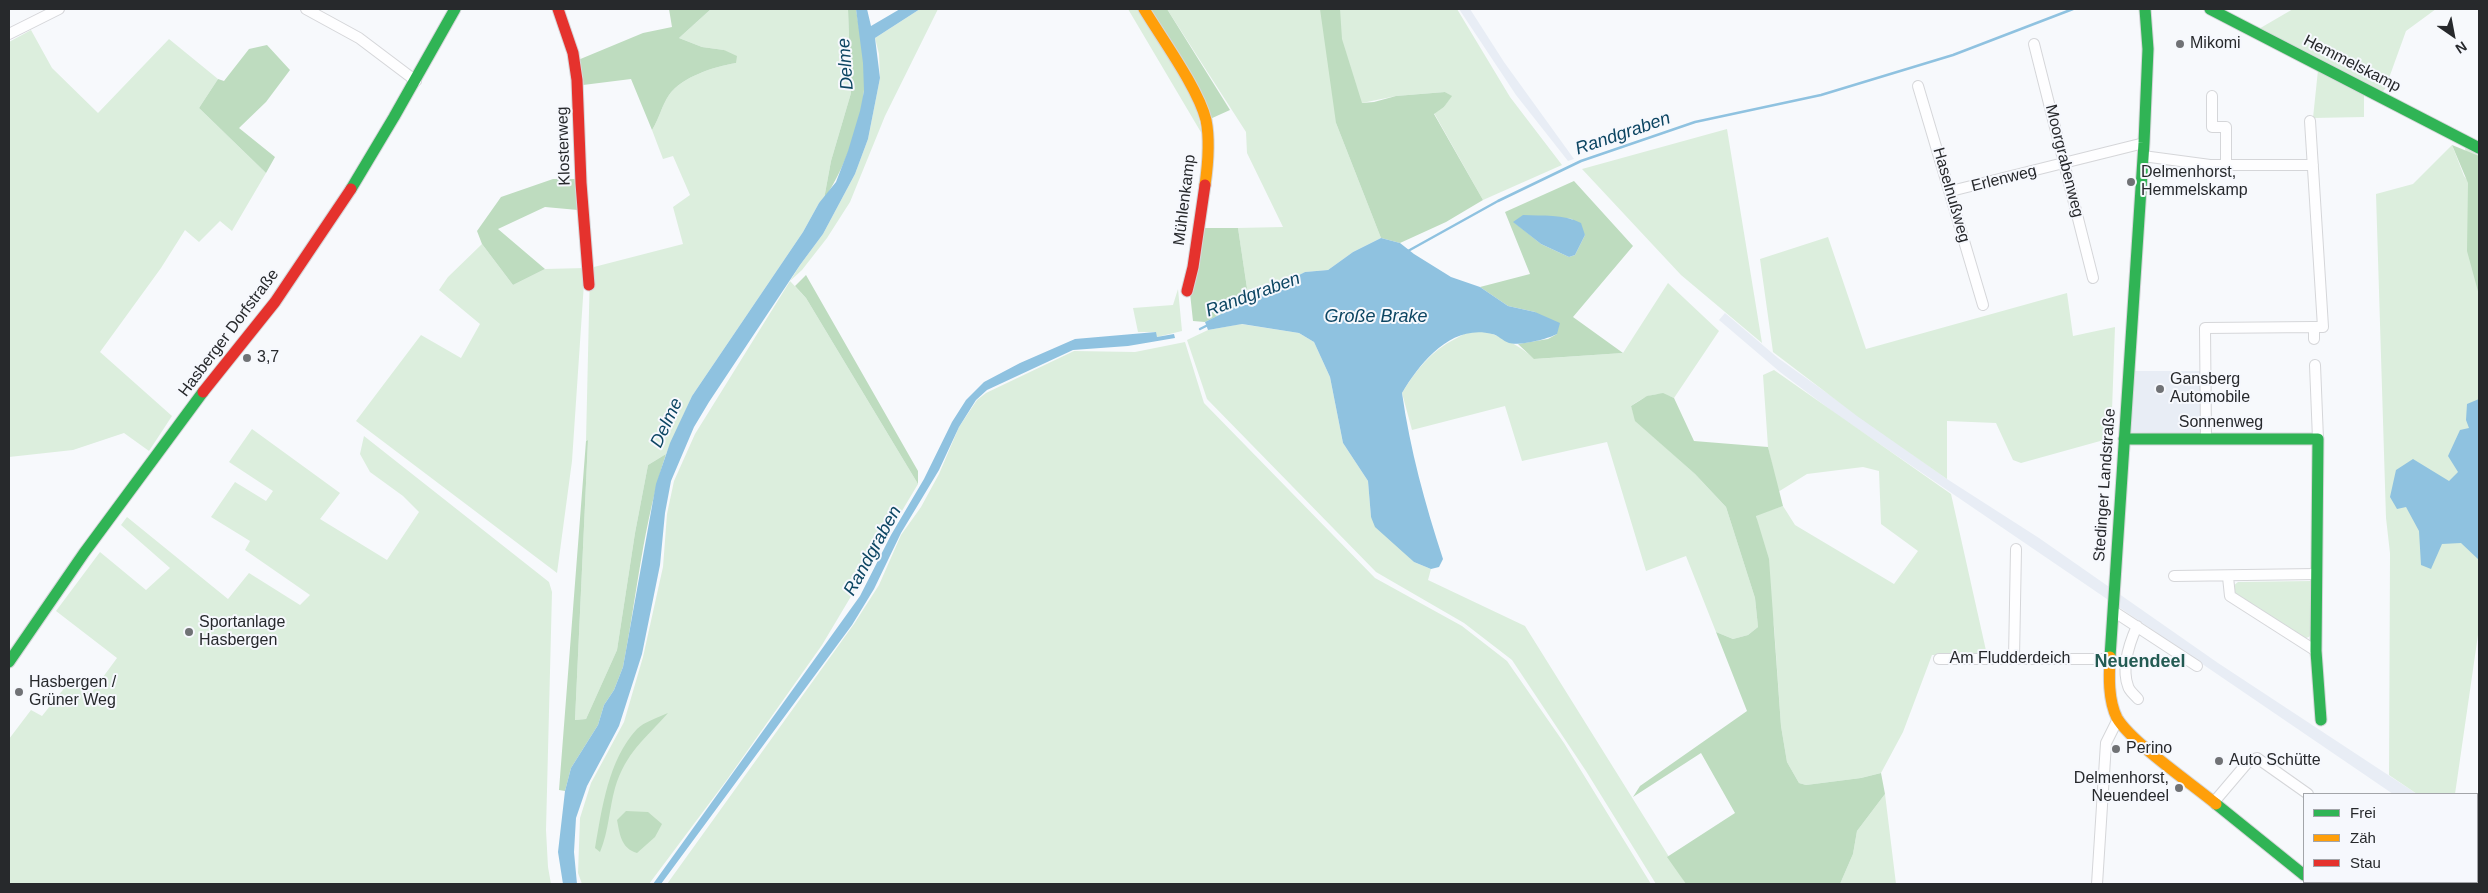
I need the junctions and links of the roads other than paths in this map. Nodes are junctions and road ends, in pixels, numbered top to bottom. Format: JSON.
{"nodes":[{"id":1,"x":59,"y":9,"type":"edge"},
{"id":2,"x":306,"y":9,"type":"edge"},
{"id":3,"x":455,"y":9,"type":"edge"},
{"id":4,"x":558,"y":9,"type":"edge"},
{"id":5,"x":1144,"y":9,"type":"edge"},
{"id":6,"x":2145,"y":9,"type":"edge"},
{"id":7,"x":2210,"y":9,"type":"edge"},
{"id":8,"x":9,"y":34,"type":"edge"},
{"id":9,"x":2034,"y":44,"type":"dead end"},
{"id":10,"x":416,"y":81,"type":"junction"},
{"id":11,"x":1918,"y":86,"type":"dead end"},
{"id":12,"x":2212,"y":96,"type":"dead end"},
{"id":13,"x":2310,"y":121,"type":"dead end"},
{"id":14,"x":2144,"y":144,"type":"junction"},
{"id":15,"x":2479,"y":148,"type":"edge"},
{"id":16,"x":2143,"y":156,"type":"junction"},
{"id":17,"x":2064,"y":164,"type":"junction"},
{"id":18,"x":2226,"y":165,"type":"junction"},
{"id":19,"x":2313,"y":165,"type":"junction"},
{"id":20,"x":1950,"y":191,"type":"junction"},
{"id":21,"x":2093,"y":278,"type":"dead end"},
{"id":22,"x":589,"y":285,"type":"dead end"},
{"id":23,"x":1187,"y":291,"type":"dead end"},
{"id":24,"x":1983,"y":305,"type":"dead end"},
{"id":25,"x":2314,"y":327,"type":"junction"},
{"id":26,"x":2314,"y":340,"type":"dead end"},
{"id":27,"x":2315,"y":365,"type":"dead end"},
{"id":28,"x":2206,"y":439,"type":"junction"},
{"id":29,"x":2318,"y":439,"type":"junction"},
{"id":30,"x":2124,"y":440,"type":"junction"},
{"id":31,"x":2016,"y":550,"type":"dead end"},
{"id":32,"x":2316,"y":574,"type":"junction"},
{"id":33,"x":2174,"y":576,"type":"dead end"},
{"id":34,"x":2228,"y":577,"type":"junction"},
{"id":35,"x":2113,"y":611,"type":"junction"},
{"id":36,"x":2137,"y":626,"type":"junction"},
{"id":37,"x":2316,"y":651,"type":"junction"},
{"id":38,"x":2014,"y":658,"type":"junction"},
{"id":39,"x":1939,"y":659,"type":"dead end"},
{"id":40,"x":2110,"y":659,"type":"junction"},
{"id":41,"x":9,"y":662,"type":"edge"},
{"id":42,"x":2197,"y":666,"type":"dead end"},
{"id":43,"x":2138,"y":699,"type":"dead end"},
{"id":44,"x":2118,"y":720,"type":"junction"},
{"id":45,"x":2321,"y":720,"type":"dead end"},
{"id":46,"x":2307,"y":793,"type":"edge"},
{"id":47,"x":2214,"y":802,"type":"junction"},
{"id":48,"x":2303,"y":874,"type":"edge"},
{"id":49,"x":2098,"y":884,"type":"edge"}],
"edges":[{"from":1,"to":8,"type":"street"},
{"from":2,"to":10,"type":"street"},
{"from":3,"to":10,"type":"street","name":"Hasberger Dorfstraße"},
{"from":4,"to":22,"type":"street","name":"Klosterweg"},
{"from":5,"to":23,"type":"street","name":"Mühlenkamp"},
{"from":6,"to":14,"type":"street","name":"Stedinger Landstraße"},
{"from":7,"to":15,"type":"street","name":"Hemmelskamp"},
{"from":9,"to":17,"type":"street","name":"Moorgrabenweg"},
{"from":10,"to":41,"type":"street","name":"Hasberger Dorfstraße"},
{"from":11,"to":20,"type":"street","name":"Haselnußweg"},
{"from":12,"to":18,"type":"street"},
{"from":13,"to":19,"type":"street"},
{"from":14,"to":16,"type":"street","name":"Stedinger Landstraße"},
{"from":14,"to":17,"type":"street","name":"Erlenweg"},
{"from":16,"to":18,"type":"street"},
{"from":16,"to":30,"type":"street","name":"Stedinger Landstraße"},
{"from":17,"to":20,"type":"street","name":"Erlenweg"},
{"from":17,"to":21,"type":"street","name":"Moorgrabenweg"},
{"from":18,"to":19,"type":"street"},
{"from":19,"to":25,"type":"street"},
{"from":20,"to":24,"type":"street","name":"Haselnußweg"},
{"from":25,"to":26,"type":"street"},
{"from":25,"to":28,"type":"street"},
{"from":27,"to":29,"type":"street"},
{"from":28,"to":29,"type":"street","name":"Sonnenweg"},
{"from":28,"to":30,"type":"street","name":"Sonnenweg"},
{"from":29,"to":32,"type":"street"},
{"from":30,"to":35,"type":"street","name":"Stedinger Landstraße"},
{"from":31,"to":38,"type":"street"},
{"from":32,"to":34,"type":"street"},
{"from":32,"to":37,"type":"street"},
{"from":33,"to":34,"type":"street"},
{"from":34,"to":37,"type":"street"},
{"from":35,"to":36,"type":"street"},
{"from":35,"to":40,"type":"street","name":"Stedinger Landstraße"},
{"from":36,"to":42,"type":"street"},
{"from":36,"to":43,"type":"street"},
{"from":37,"to":45,"type":"street"},
{"from":38,"to":39,"type":"street","name":"Am Fludderdeich"},
{"from":38,"to":40,"type":"street","name":"Am Fludderdeich"},
{"from":40,"to":44,"type":"street","name":"Stedinger Landstraße"},
{"from":44,"to":47,"type":"street","name":"Stedinger Landstraße"},
{"from":44,"to":49,"type":"street"},
{"from":46,"to":47,"type":"street"},
{"from":47,"to":48,"type":"street","name":"Stedinger Landstraße"}]}
